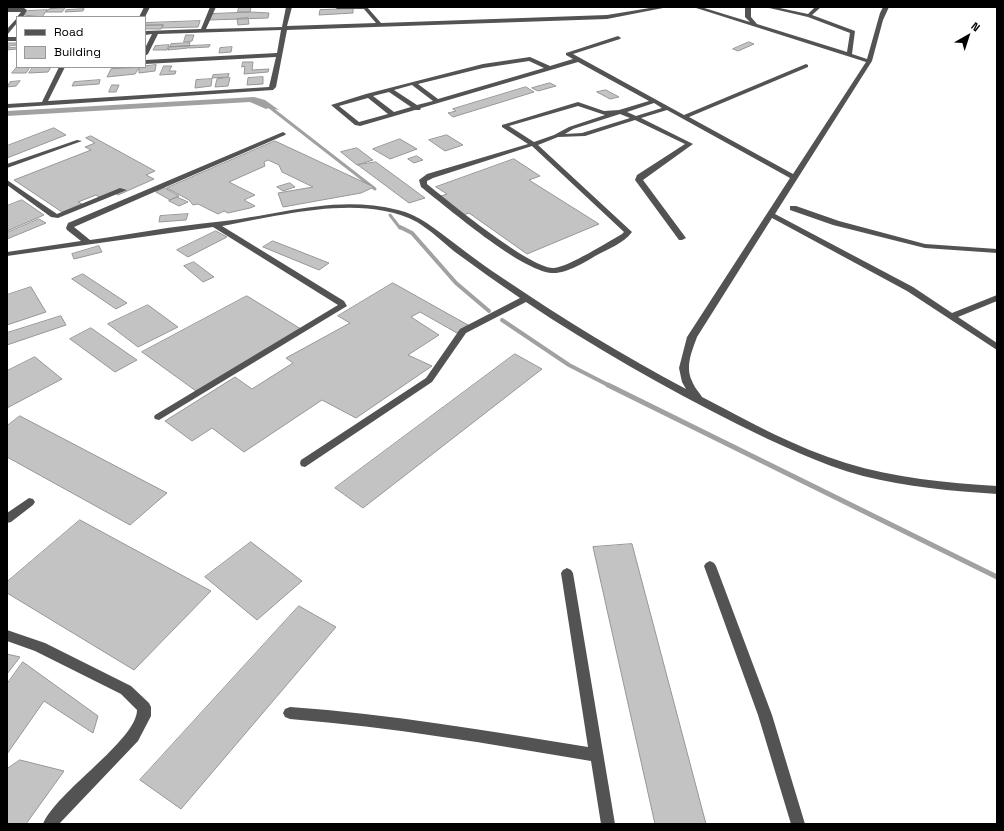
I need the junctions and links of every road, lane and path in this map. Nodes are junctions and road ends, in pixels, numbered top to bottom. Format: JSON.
{"nodes":[{"id":1,"x":147,"y":7,"type":"edge"},
{"id":2,"x":213,"y":7,"type":"edge"},
{"id":3,"x":289,"y":7,"type":"edge"},
{"id":4,"x":337,"y":7,"type":"edge"},
{"id":5,"x":665,"y":7,"type":"edge"},
{"id":6,"x":696,"y":7,"type":"edge"},
{"id":7,"x":748,"y":7,"type":"edge"},
{"id":8,"x":768,"y":7,"type":"edge"},
{"id":9,"x":818,"y":7,"type":"edge"},
{"id":10,"x":886,"y":7,"type":"edge"},
{"id":11,"x":7,"y":10,"type":"edge"},
{"id":12,"x":21,"y":16,"type":"edge"},
{"id":13,"x":142,"y":16,"type":"edge"},
{"id":14,"x":809,"y":16,"type":"junction"},
{"id":15,"x":16,"y":22,"type":"edge"},
{"id":16,"x":379,"y":24,"type":"junction"},
{"id":17,"x":755,"y":25,"type":"junction"},
{"id":18,"x":284,"y":28,"type":"junction"},
{"id":19,"x":203,"y":30,"type":"junction"},
{"id":20,"x":156,"y":32,"type":"junction"},
{"id":21,"x":7,"y":33,"type":"edge"},
{"id":22,"x":146,"y":33,"type":"edge"},
{"id":23,"x":618,"y":38,"type":"dead end"},
{"id":24,"x":146,"y":52,"type":"edge"},
{"id":25,"x":849,"y":55,"type":"junction"},
{"id":26,"x":280,"y":56,"type":"junction"},
{"id":27,"x":577,"y":60,"type":"junction"},
{"id":28,"x":869,"y":61,"type":"junction"},
{"id":29,"x":146,"y":62,"type":"edge"},
{"id":30,"x":806,"y":66,"type":"dead end"},
{"id":31,"x":62,"y":68,"type":"edge"},
{"id":32,"x":549,"y":68,"type":"junction"},
{"id":33,"x":413,"y":83,"type":"junction"},
{"id":34,"x":390,"y":90,"type":"junction"},
{"id":35,"x":368,"y":95,"type":"junction"},
{"id":36,"x":437,"y":101,"type":"junction"},
{"id":37,"x":654,"y":101,"type":"junction"},
{"id":38,"x":44,"y":104,"type":"junction"},
{"id":39,"x":7,"y":106,"type":"edge"},
{"id":40,"x":668,"y":108,"type":"junction"},
{"id":41,"x":418,"y":109,"type":"junction"},
{"id":42,"x":623,"y":112,"type":"junction"},
{"id":43,"x":394,"y":116,"type":"junction"},
{"id":44,"x":636,"y":117,"type":"junction"},
{"id":45,"x":684,"y":117,"type":"junction"},
{"id":46,"x":283,"y":134,"type":"dead end"},
{"id":47,"x":556,"y":136,"type":"junction"},
{"id":48,"x":79,"y":141,"type":"dead end"},
{"id":49,"x":533,"y":144,"type":"junction"},
{"id":50,"x":7,"y":166,"type":"edge"},
{"id":51,"x":794,"y":177,"type":"junction"},
{"id":52,"x":7,"y":182,"type":"edge"},
{"id":53,"x":124,"y":190,"type":"dead end"},
{"id":54,"x":793,"y":208,"type":"dead end"},
{"id":55,"x":770,"y":214,"type":"junction"},
{"id":56,"x":214,"y":224,"type":"junction"},
{"id":57,"x":682,"y":238,"type":"dead end"},
{"id":58,"x":88,"y":242,"type":"junction"},
{"id":59,"x":997,"y":251,"type":"edge"},
{"id":60,"x":7,"y":254,"type":"edge"},
{"id":61,"x":526,"y":298,"type":"junction"},
{"id":62,"x":997,"y":298,"type":"edge"},
{"id":63,"x":951,"y":317,"type":"junction"},
{"id":64,"x":997,"y":347,"type":"edge"},
{"id":65,"x":700,"y":400,"type":"junction"},
{"id":66,"x":159,"y":417,"type":"dead end"},
{"id":67,"x":305,"y":463,"type":"dead end"},
{"id":68,"x":997,"y":490,"type":"edge"},
{"id":69,"x":29,"y":502,"type":"dead end"},
{"id":70,"x":7,"y":519,"type":"edge"},
{"id":71,"x":710,"y":566,"type":"dead end"},
{"id":72,"x":566,"y":573,"type":"dead end"},
{"id":73,"x":7,"y":635,"type":"edge"},
{"id":74,"x":290,"y":713,"type":"dead end"},
{"id":75,"x":596,"y":755,"type":"junction"},
{"id":76,"x":50,"y":824,"type":"edge"},
{"id":77,"x":608,"y":824,"type":"edge"},
{"id":78,"x":798,"y":824,"type":"edge"}],
"edges":[{"from":1,"to":13,"type":"street"},
{"from":2,"to":19,"type":"street"},
{"from":3,"to":18,"type":"street"},
{"from":4,"to":16,"type":"street"},
{"from":5,"to":16,"type":"street"},
{"from":6,"to":17,"type":"street"},
{"from":7,"to":17,"type":"street"},
{"from":8,"to":14,"type":"street"},
{"from":9,"to":14,"type":"street"},
{"from":10,"to":28,"type":"street"},
{"from":11,"to":12,"type":"street"},
{"from":14,"to":25,"type":"street"},
{"from":15,"to":21,"type":"street"},
{"from":16,"to":18,"type":"street"},
{"from":17,"to":25,"type":"street"},
{"from":18,"to":19,"type":"street"},
{"from":18,"to":26,"type":"street"},
{"from":19,"to":20,"type":"street"},
{"from":20,"to":22,"type":"street"},
{"from":20,"to":24,"type":"street"},
{"from":23,"to":27,"type":"street"},
{"from":25,"to":28,"type":"street"},
{"from":26,"to":29,"type":"street"},
{"from":26,"to":38,"type":"street"},
{"from":27,"to":32,"type":"street"},
{"from":27,"to":37,"type":"street"},
{"from":28,"to":51,"type":"street"},
{"from":30,"to":45,"type":"street"},
{"from":31,"to":38,"type":"street"},
{"from":32,"to":33,"type":"street"},
{"from":32,"to":36,"type":"street"},
{"from":33,"to":34,"type":"street"},
{"from":33,"to":36,"type":"street"},
{"from":34,"to":35,"type":"street"},
{"from":34,"to":41,"type":"street"},
{"from":35,"to":43,"type":"street"},
{"from":35,"to":43,"type":"street"},
{"from":36,"to":41,"type":"street"},
{"from":37,"to":40,"type":"street"},
{"from":37,"to":42,"type":"street"},
{"from":38,"to":39,"type":"street"},
{"from":40,"to":44,"type":"street"},
{"from":40,"to":45,"type":"street"},
{"from":41,"to":43,"type":"street"},
{"from":42,"to":44,"type":"street"},
{"from":42,"to":47,"type":"street"},
{"from":42,"to":49,"type":"street"},
{"from":44,"to":47,"type":"street"},
{"from":44,"to":57,"type":"street"},
{"from":45,"to":51,"type":"street"},
{"from":46,"to":58,"type":"street"},
{"from":47,"to":49,"type":"street"},
{"from":48,"to":50,"type":"street"},
{"from":49,"to":49,"type":"street"},
{"from":51,"to":55,"type":"street"},
{"from":52,"to":53,"type":"street"},
{"from":54,"to":59,"type":"street"},
{"from":55,"to":63,"type":"street"},
{"from":55,"to":65,"type":"street"},
{"from":56,"to":58,"type":"street"},
{"from":56,"to":61,"type":"street"},
{"from":56,"to":66,"type":"street"},
{"from":58,"to":60,"type":"street"},
{"from":61,"to":65,"type":"street"},
{"from":61,"to":67,"type":"street"},
{"from":62,"to":63,"type":"street"},
{"from":63,"to":64,"type":"street"},
{"from":65,"to":68,"type":"street"},
{"from":69,"to":70,"type":"street"},
{"from":71,"to":78,"type":"street"},
{"from":72,"to":75,"type":"street"},
{"from":73,"to":76,"type":"street"},
{"from":74,"to":75,"type":"street"},
{"from":75,"to":77,"type":"street"}]}
